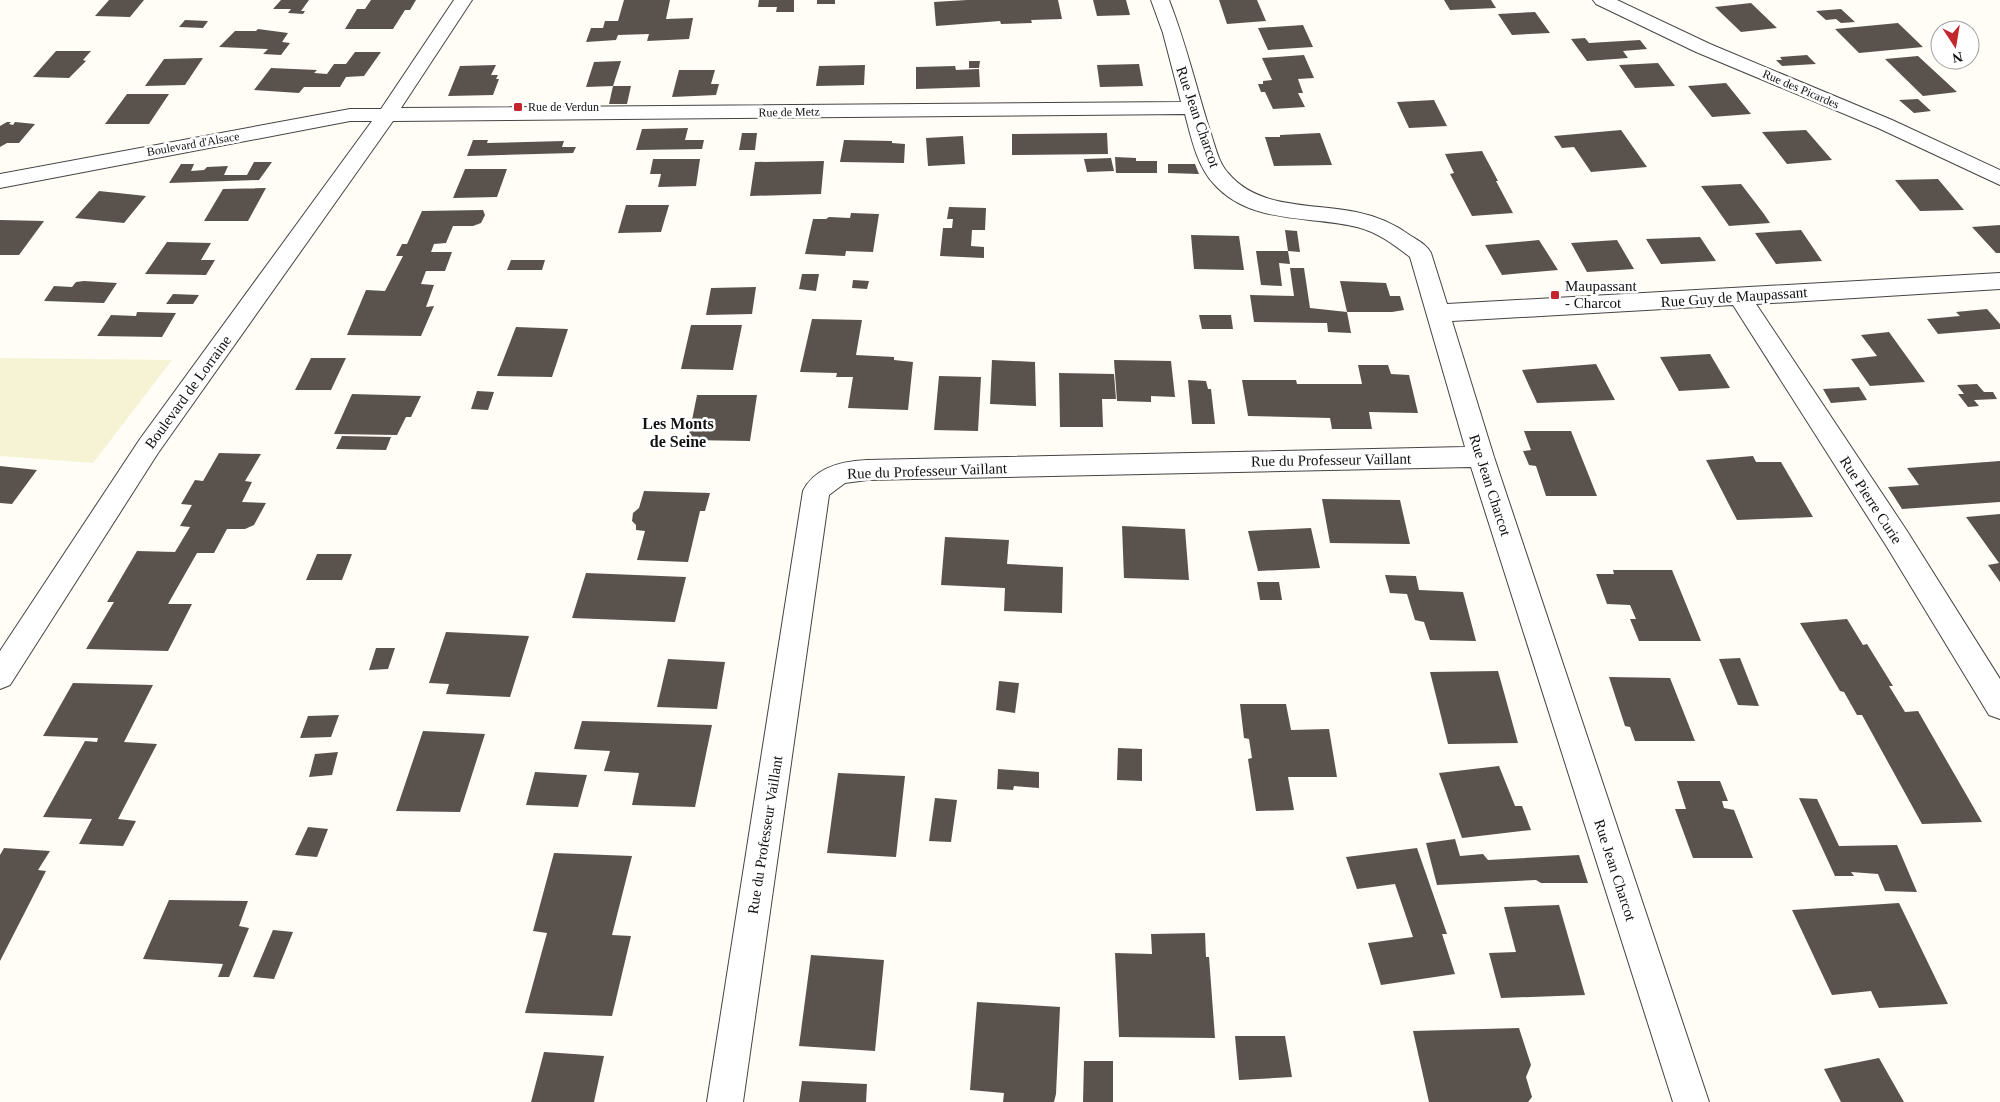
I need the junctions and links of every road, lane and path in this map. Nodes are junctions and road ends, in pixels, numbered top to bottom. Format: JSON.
{"nodes":[{"id":1,"x":463,"y":0,"type":"edge"},
{"id":2,"x":1160,"y":0,"type":"edge"},
{"id":3,"x":1602,"y":0,"type":"edge"},
{"id":4,"x":1192,"y":108,"type":"junction"},
{"id":5,"x":387,"y":115,"type":"junction"},
{"id":6,"x":2000,"y":178,"type":"edge"},
{"id":7,"x":0,"y":181,"type":"edge"},
{"id":8,"x":2000,"y":281,"type":"edge"},
{"id":9,"x":1740,"y":296,"type":"junction"},
{"id":10,"x":1438,"y":314,"type":"junction"},
{"id":11,"x":1481,"y":457,"type":"junction"},
{"id":12,"x":0,"y":676,"type":"edge"},
{"id":13,"x":2000,"y":705,"type":"edge"},
{"id":14,"x":725,"y":1102,"type":"edge"},
{"id":15,"x":1691,"y":1102,"type":"edge"}],
"edges":[{"from":1,"to":5,"type":"street"},
{"from":2,"to":4,"type":"street","name":"Rue Jean Charcot"},
{"from":3,"to":6,"type":"street","name":"Rue des Picardes"},
{"from":4,"to":5,"type":"street","name":"Rue de Metz"},
{"from":4,"to":10,"type":"street","name":"Rue Jean Charcot"},
{"from":5,"to":7,"type":"street","name":"Boulevard d'Alsace"},
{"from":5,"to":12,"type":"street","name":"Boulevard de Lorraine"},
{"from":8,"to":9,"type":"street","name":"Rue Guy de Maupassant"},
{"from":9,"to":10,"type":"street","name":"Rue Guy de Maupassant"},
{"from":9,"to":13,"type":"street","name":"Rue Pierre Curie"},
{"from":10,"to":11,"type":"street","name":"Rue Jean Charcot"},
{"from":11,"to":14,"type":"street","name":"Rue du Professeur Vaillant"},
{"from":11,"to":15,"type":"street","name":"Rue Jean Charcot"}]}
